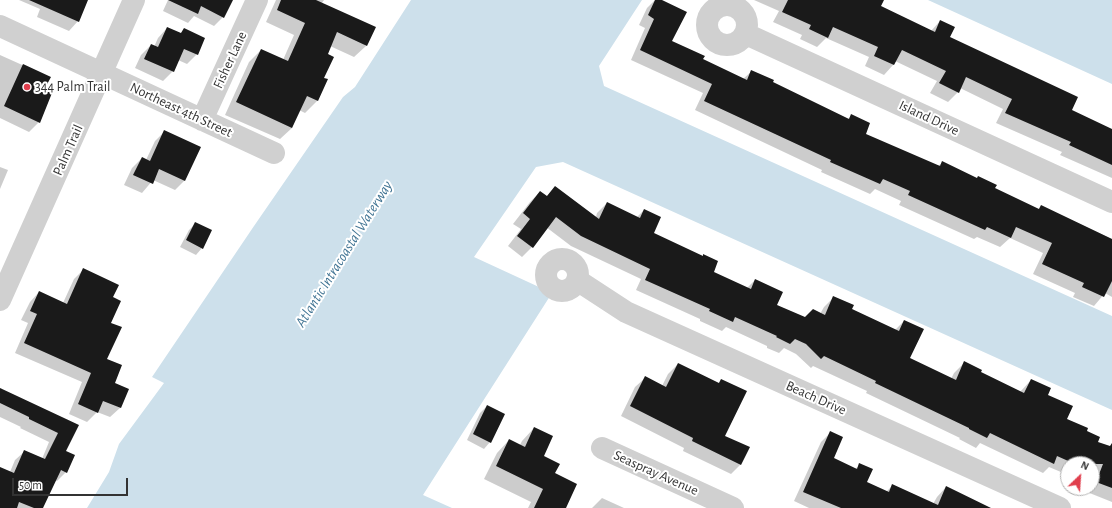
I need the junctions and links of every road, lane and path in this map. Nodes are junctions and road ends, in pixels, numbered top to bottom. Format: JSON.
{"nodes":[{"id":1,"x":134,"y":0,"type":"edge"},
{"id":2,"x":257,"y":0,"type":"edge"},
{"id":3,"x":0,"y":26,"type":"edge"},
{"id":4,"x":746,"y":34,"type":"dead end"},
{"id":5,"x":102,"y":73,"type":"junction"},
{"id":6,"x":202,"y":120,"type":"junction"},
{"id":7,"x":274,"y":153,"type":"dead end"},
{"id":8,"x":1112,"y":202,"type":"edge"},
{"id":9,"x":577,"y":280,"type":"dead end"},
{"id":10,"x":0,"y":300,"type":"edge"},
{"id":11,"x":602,"y":448,"type":"dead end"},
{"id":12,"x":1026,"y":501,"type":"edge"},
{"id":13,"x":733,"y":508,"type":"edge"},
{"id":14,"x":1060,"y":508,"type":"edge"}],
"edges":[{"from":1,"to":5,"type":"street","name":"Palm Trail"},
{"from":2,"to":6,"type":"street","name":"Fisher Lane"},
{"from":3,"to":5,"type":"street","name":"Northeast 4th Street"},
{"from":4,"to":8,"type":"street","name":"Island Drive"},
{"from":5,"to":6,"type":"street","name":"Northeast 4th Street"},
{"from":5,"to":10,"type":"street","name":"Palm Trail"},
{"from":6,"to":7,"type":"street","name":"Northeast 4th Street"},
{"from":9,"to":12,"type":"street","name":"Beach Drive"},
{"from":11,"to":13,"type":"street","name":"Seaspray Avenue"},
{"from":12,"to":14,"type":"street","name":"Beach Drive"}]}
